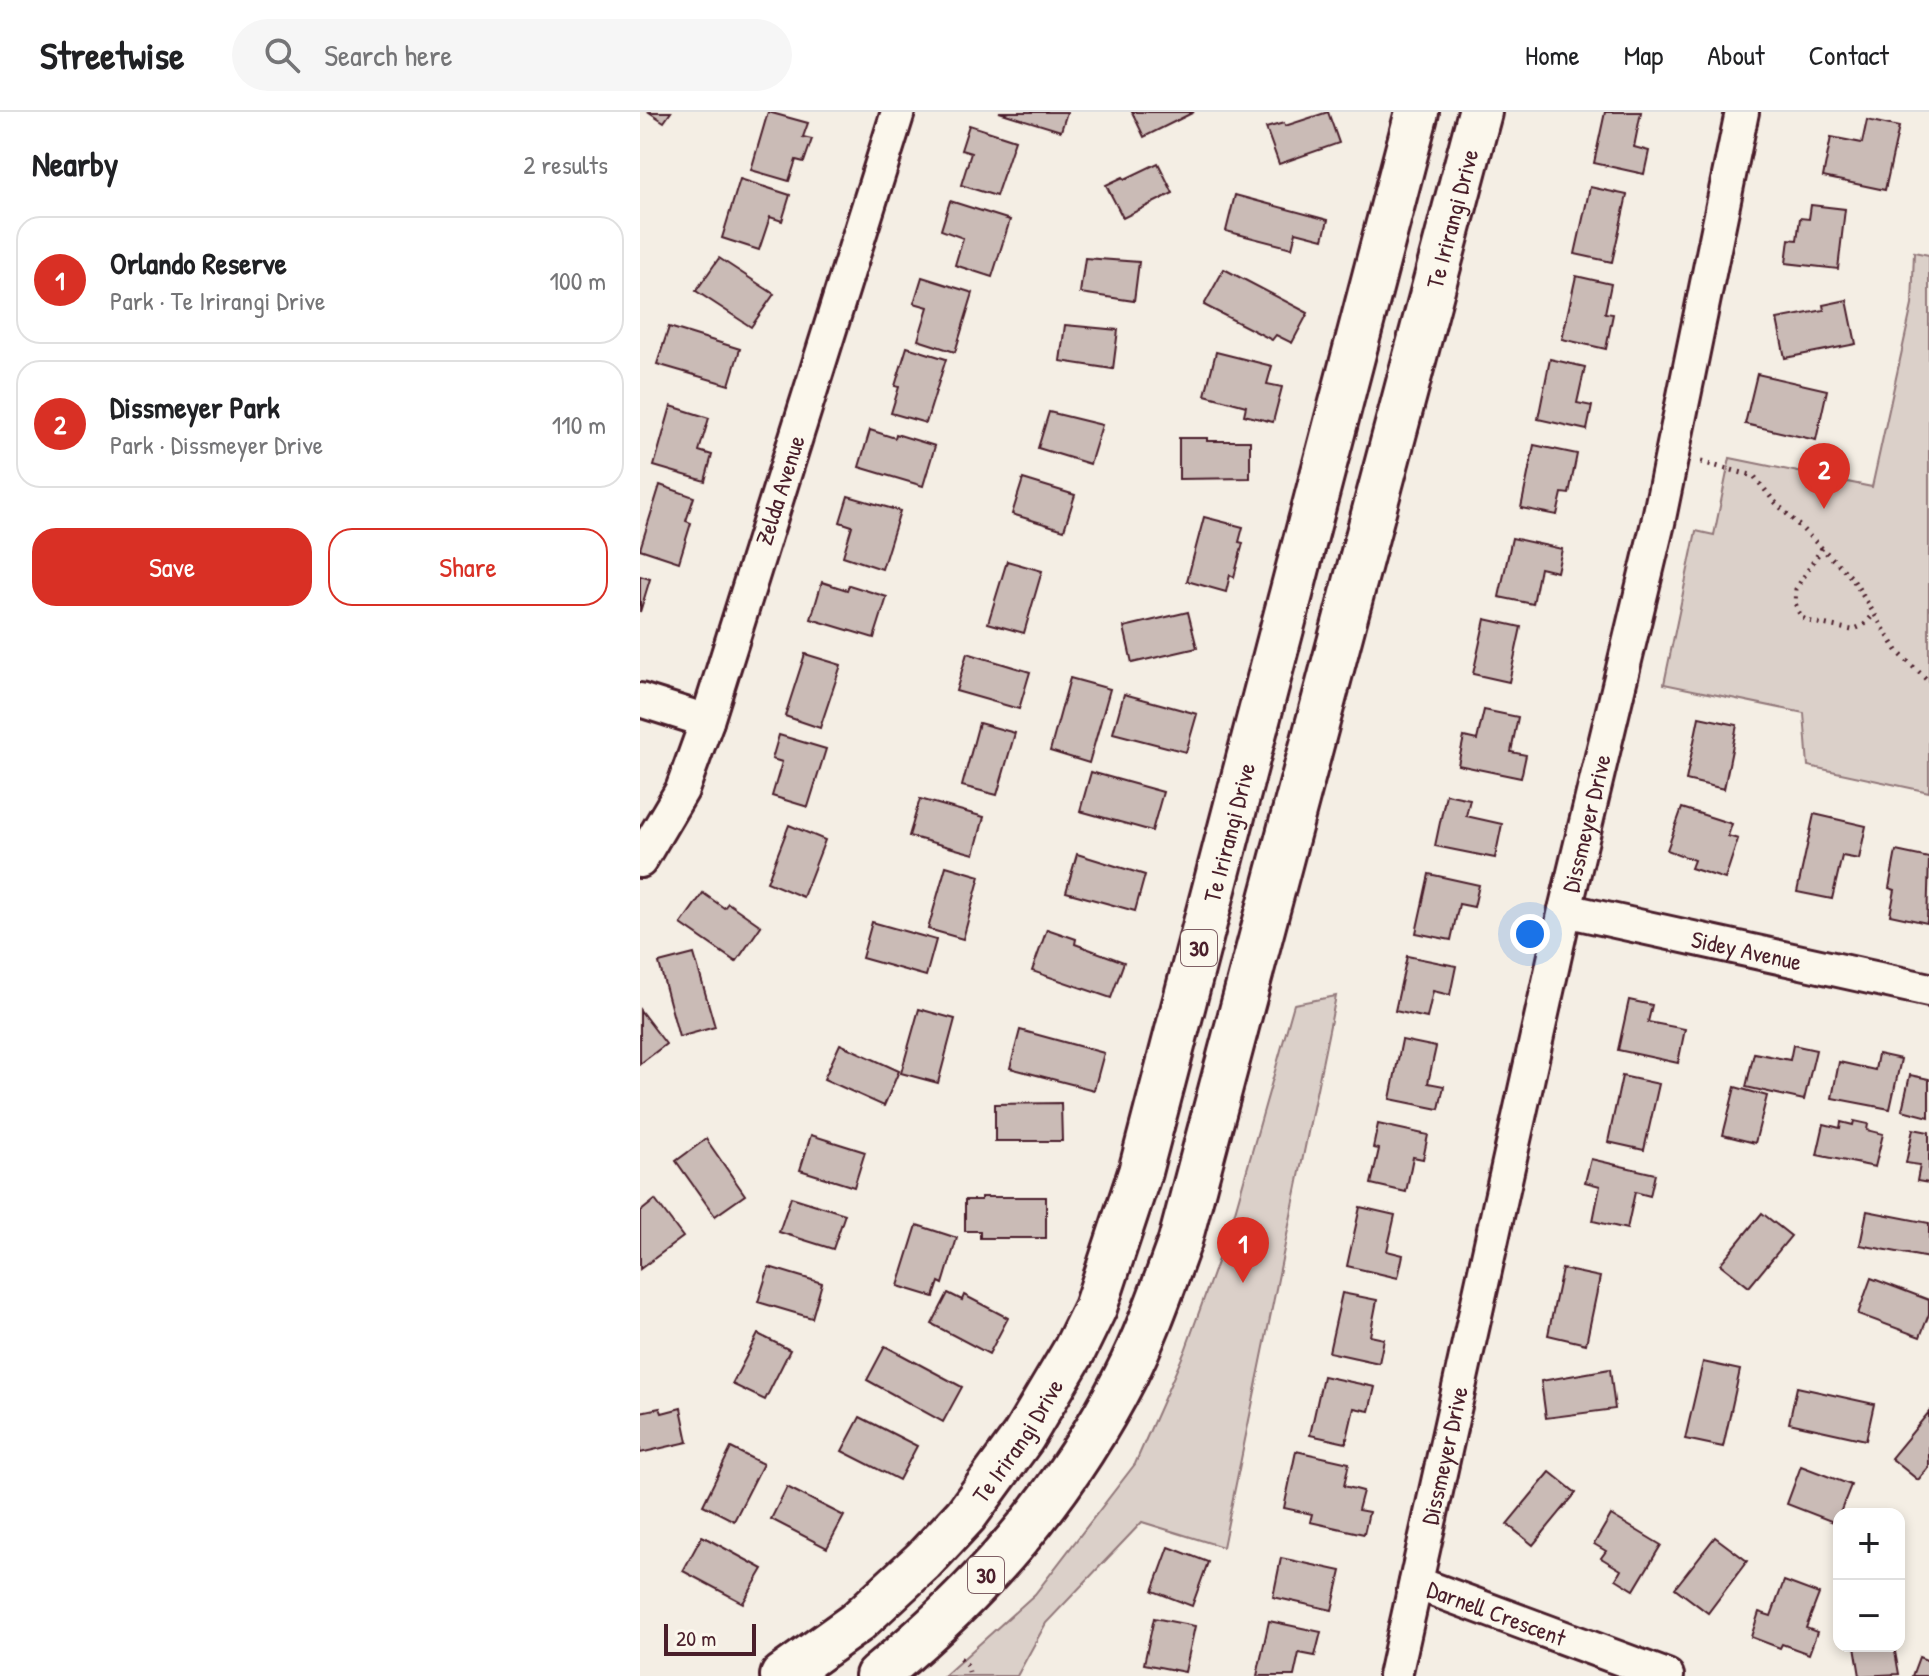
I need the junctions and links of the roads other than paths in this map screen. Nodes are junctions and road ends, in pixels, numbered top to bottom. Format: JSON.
{"nodes":[{"id":1,"x":898,"y":112,"type":"edge"},
{"id":2,"x":1417,"y":112,"type":"edge"},
{"id":3,"x":1480,"y":112,"type":"edge"},
{"id":4,"x":1742,"y":112,"type":"edge"},
{"id":5,"x":640,"y":700,"type":"edge"},
{"id":6,"x":707,"y":721,"type":"junction"},
{"id":7,"x":640,"y":861,"type":"edge"},
{"id":8,"x":1565,"y":910,"type":"junction"},
{"id":9,"x":1929,"y":990,"type":"edge"},
{"id":10,"x":1416,"y":1583,"type":"junction"},
{"id":11,"x":782,"y":1676,"type":"edge"},
{"id":12,"x":877,"y":1676,"type":"edge"},
{"id":13,"x":1395,"y":1676,"type":"edge"},
{"id":14,"x":1667,"y":1676,"type":"edge"}],
"edges":[{"from":1,"to":6,"type":"street","name":"Zelda Avenue"},
{"from":2,"to":11,"type":"main road","name":"Te Irirangi Drive","number":"30"},
{"from":3,"to":12,"type":"main road","name":"Te Irirangi Drive","number":"30"},
{"from":4,"to":8,"type":"street","name":"Dissmeyer Drive"},
{"from":5,"to":6,"type":"street"},
{"from":6,"to":7,"type":"street","name":"Zelda Avenue"},
{"from":8,"to":9,"type":"street","name":"Sidey Avenue"},
{"from":8,"to":10,"type":"street","name":"Dissmeyer Drive"},
{"from":10,"to":13,"type":"street","name":"Dissmeyer Drive"},
{"from":10,"to":14,"type":"street","name":"Darnell Crescent"}]}
